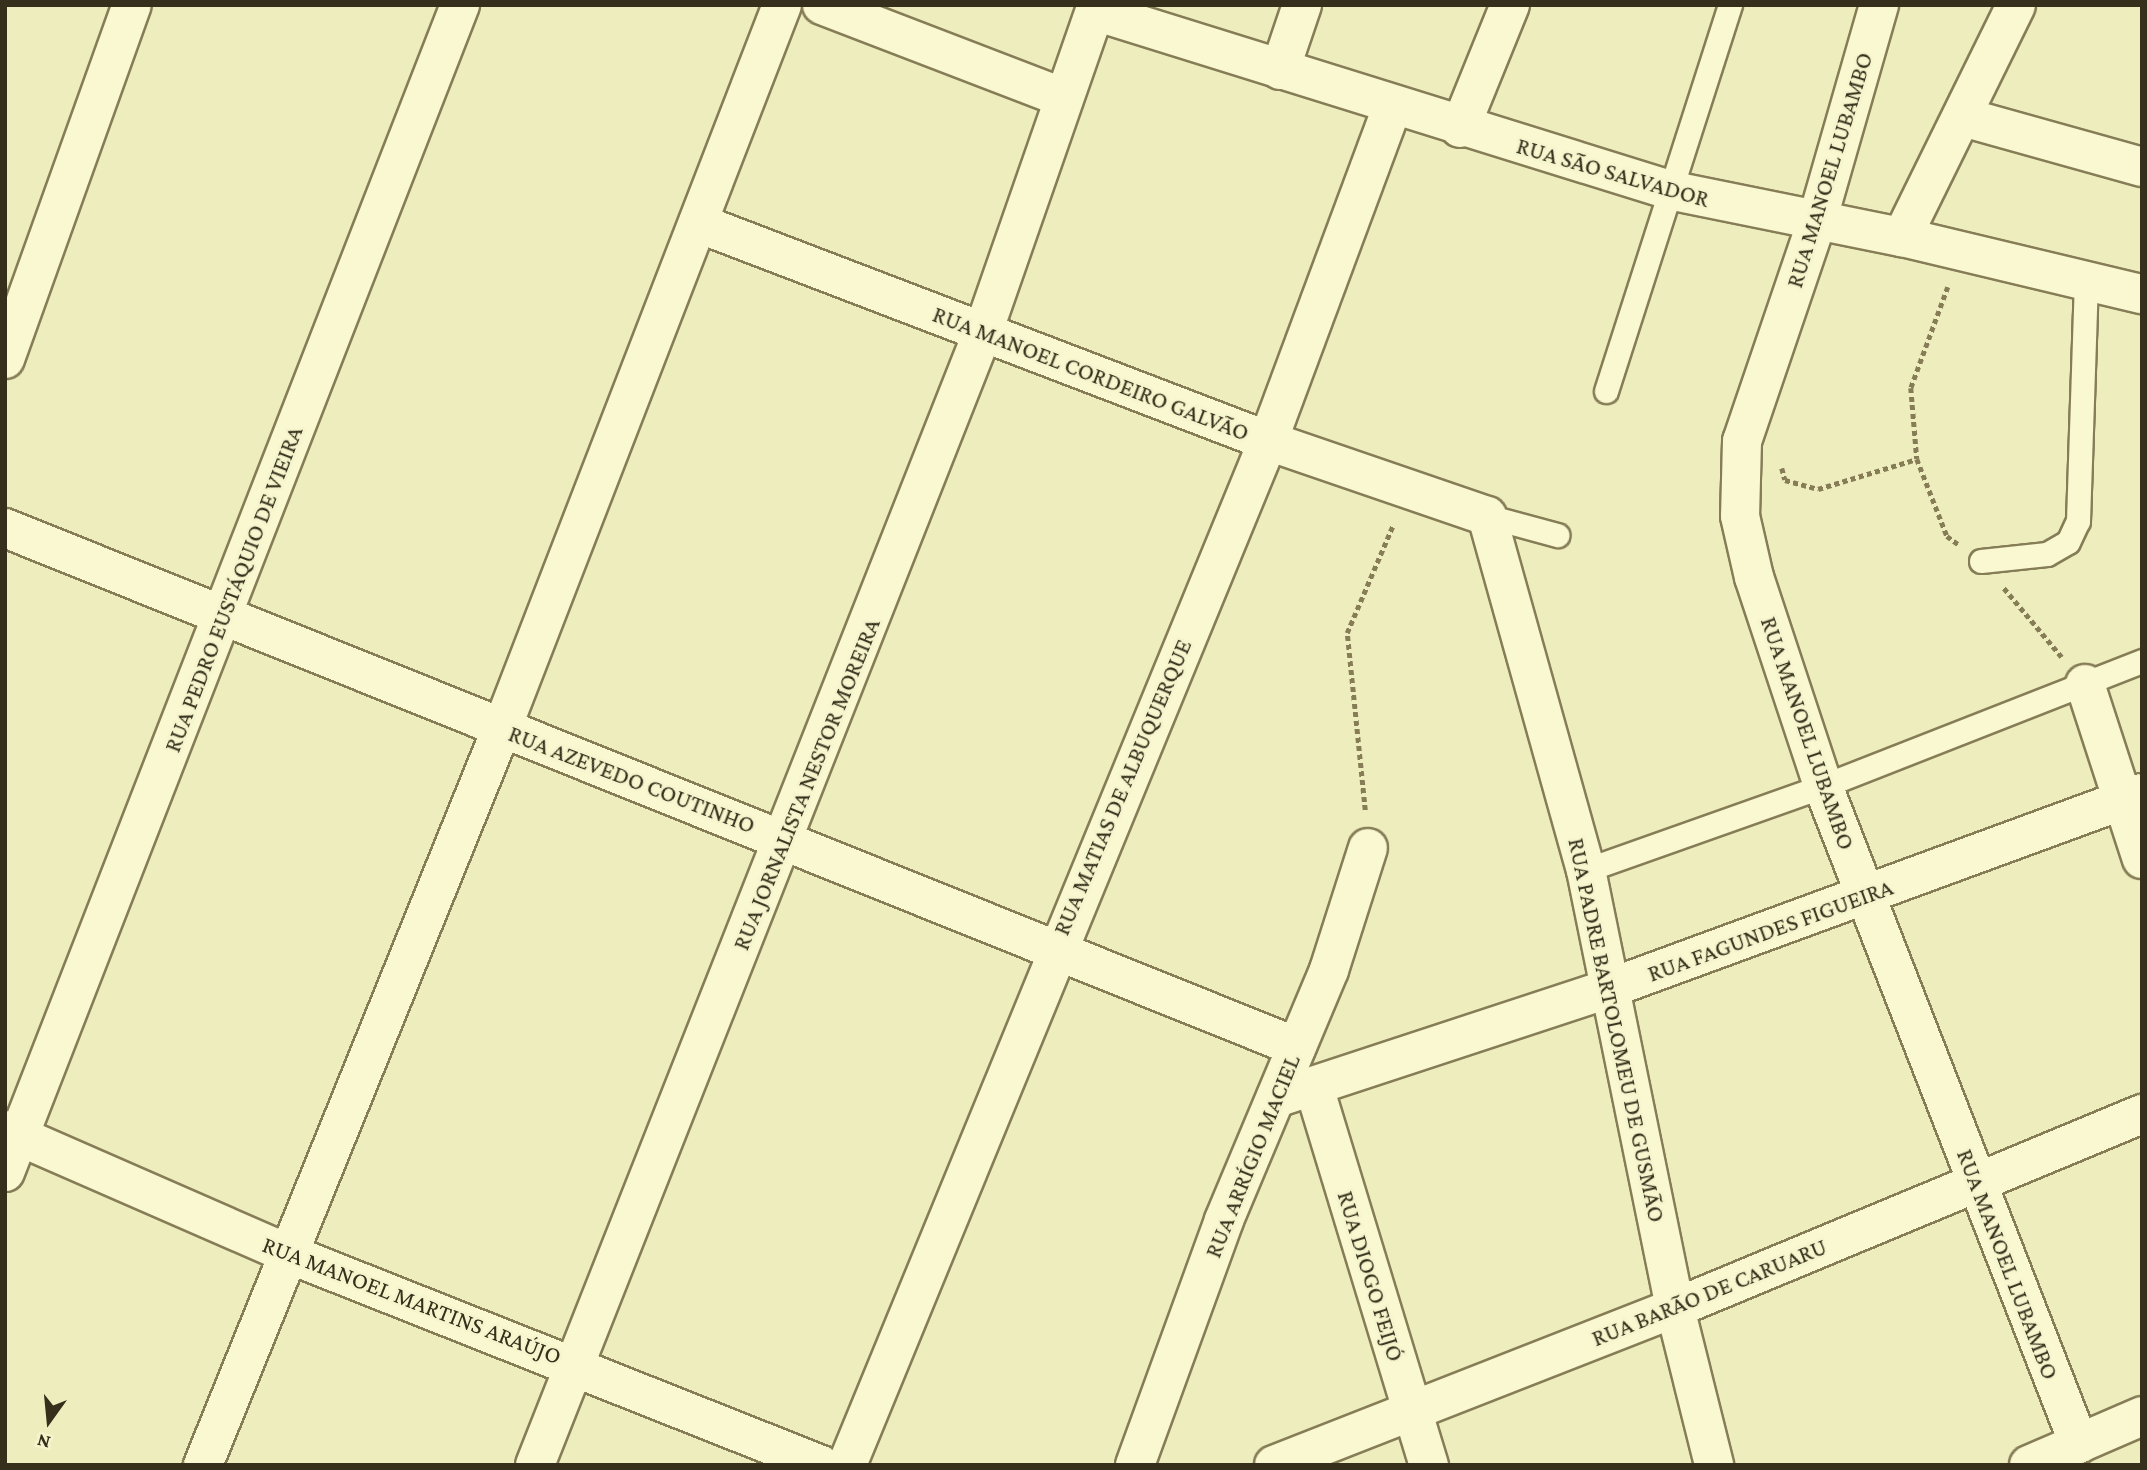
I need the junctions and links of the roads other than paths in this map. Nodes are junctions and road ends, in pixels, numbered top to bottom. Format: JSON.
{"nodes":[{"id":1,"x":132,"y":5,"type":"edge"},
{"id":2,"x":460,"y":5,"type":"edge"},
{"id":3,"x":782,"y":5,"type":"edge"},
{"id":4,"x":822,"y":5,"type":"edge"},
{"id":5,"x":1303,"y":5,"type":"edge"},
{"id":6,"x":1510,"y":5,"type":"edge"},
{"id":7,"x":1730,"y":5,"type":"edge"},
{"id":8,"x":1879,"y":5,"type":"edge"},
{"id":9,"x":2016,"y":5,"type":"edge"},
{"id":10,"x":1096,"y":8,"type":"edge"},
{"id":11,"x":1280,"y":70,"type":"junction"},
{"id":12,"x":1062,"y":97,"type":"junction"},
{"id":13,"x":1392,"y":108,"type":"junction"},
{"id":14,"x":1963,"y":117,"type":"junction"},
{"id":15,"x":1460,"y":128,"type":"junction"},
{"id":16,"x":2142,"y":167,"type":"edge"},
{"id":17,"x":1673,"y":191,"type":"junction"},
{"id":18,"x":1817,"y":221,"type":"junction"},
{"id":19,"x":698,"y":223,"type":"junction"},
{"id":20,"x":1902,"y":237,"type":"junction"},
{"id":21,"x":2087,"y":282,"type":"junction"},
{"id":22,"x":16,"y":291,"type":"edge"},
{"id":23,"x":2142,"y":295,"type":"edge"},
{"id":24,"x":983,"y":332,"type":"junction"},
{"id":25,"x":5,"y":359,"type":"edge"},
{"id":26,"x":1606,"y":391,"type":"dead end"},
{"id":27,"x":1268,"y":441,"type":"junction"},
{"id":28,"x":1487,"y":516,"type":"junction"},
{"id":29,"x":5,"y":528,"type":"edge"},
{"id":30,"x":1557,"y":535,"type":"dead end"},
{"id":31,"x":1981,"y":561,"type":"road end"},
{"id":32,"x":222,"y":619,"type":"junction"},
{"id":33,"x":2142,"y":661,"type":"edge"},
{"id":34,"x":2085,"y":684,"type":"junction"},
{"id":35,"x":502,"y":728,"type":"junction"},
{"id":36,"x":1823,"y":786,"type":"junction"},
{"id":37,"x":2131,"y":796,"type":"edge"},
{"id":38,"x":783,"y":837,"type":"junction"},
{"id":39,"x":1368,"y":848,"type":"road end"},
{"id":40,"x":2142,"y":859,"type":"edge"},
{"id":41,"x":1586,"y":870,"type":"junction"},
{"id":42,"x":1867,"y":895,"type":"junction"},
{"id":43,"x":1055,"y":949,"type":"junction"},
{"id":44,"x":1613,"y":987,"type":"junction"},
{"id":45,"x":1297,"y":1047,"type":"junction"},
{"id":46,"x":1314,"y":1087,"type":"junction"},
{"id":47,"x":1276,"y":1098,"type":"junction"},
{"id":48,"x":2142,"y":1114,"type":"edge"},
{"id":49,"x":13,"y":1133,"type":"edge"},
{"id":50,"x":5,"y":1172,"type":"edge"},
{"id":51,"x":1976,"y":1182,"type":"junction"},
{"id":52,"x":289,"y":1254,"type":"junction"},
{"id":53,"x":1675,"y":1308,"type":"junction"},
{"id":54,"x":577,"y":1365,"type":"junction"},
{"id":55,"x":1411,"y":1411,"type":"junction"},
{"id":56,"x":2142,"y":1416,"type":"edge"},
{"id":57,"x":2079,"y":1444,"type":"junction"},
{"id":58,"x":202,"y":1465,"type":"edge"},
{"id":59,"x":535,"y":1465,"type":"edge"},
{"id":60,"x":821,"y":1465,"type":"edge"},
{"id":61,"x":847,"y":1465,"type":"edge"},
{"id":62,"x":1135,"y":1465,"type":"edge"},
{"id":63,"x":1274,"y":1465,"type":"edge"},
{"id":64,"x":1429,"y":1465,"type":"edge"},
{"id":65,"x":1714,"y":1465,"type":"edge"},
{"id":66,"x":2029,"y":1465,"type":"edge"}],
"edges":[{"from":1,"to":22,"type":"street"},
{"from":2,"to":32,"type":"street","name":"RUA PEDRO EUSTÁQUIO DE VIEIRA"},
{"from":3,"to":19,"type":"street"},
{"from":4,"to":12,"type":"street"},
{"from":5,"to":11,"type":"street"},
{"from":6,"to":15,"type":"street"},
{"from":7,"to":17,"type":"lane"},
{"from":8,"to":18,"type":"street","name":"RUA MANOEL LUBAMBO"},
{"from":9,"to":14,"type":"street"},
{"from":10,"to":11,"type":"street","name":"RUA SÃO SALVADOR"},
{"from":10,"to":12,"type":"street","name":"RUA JORNALISTA NESTOR MOREIRA"},
{"from":11,"to":13,"type":"street","name":"RUA SÃO SALVADOR"},
{"from":12,"to":24,"type":"street","name":"RUA JORNALISTA NESTOR MOREIRA"},
{"from":13,"to":15,"type":"street","name":"RUA SÃO SALVADOR"},
{"from":13,"to":27,"type":"street","name":"RUA MATIAS DE ALBUQUERQUE"},
{"from":14,"to":16,"type":"street"},
{"from":14,"to":20,"type":"street"},
{"from":15,"to":17,"type":"street","name":"RUA SÃO SALVADOR"},
{"from":17,"to":18,"type":"street","name":"RUA SÃO SALVADOR"},
{"from":17,"to":26,"type":"lane"},
{"from":18,"to":20,"type":"street","name":"RUA SÃO SALVADOR"},
{"from":18,"to":36,"type":"street","name":"RUA MANOEL LUBAMBO"},
{"from":19,"to":24,"type":"street","name":"RUA MANOEL CORDEIRO GALVÃO"},
{"from":19,"to":35,"type":"street"},
{"from":20,"to":21,"type":"street","name":"RUA SÃO SALVADOR"},
{"from":21,"to":23,"type":"street","name":"RUA SÃO SALVADOR"},
{"from":21,"to":31,"type":"lane"},
{"from":22,"to":25,"type":"street"},
{"from":24,"to":27,"type":"street","name":"RUA MANOEL CORDEIRO GALVÃO"},
{"from":24,"to":38,"type":"street","name":"RUA JORNALISTA NESTOR MOREIRA"},
{"from":27,"to":28,"type":"street","name":"RUA MANOEL CORDEIRO GALVÃO"},
{"from":27,"to":43,"type":"street","name":"RUA MATIAS DE ALBUQUERQUE"},
{"from":28,"to":30,"type":"lane"},
{"from":28,"to":41,"type":"street","name":"RUA PADRE BARTOLOMEU DE GUSMÃO"},
{"from":29,"to":32,"type":"street","name":"RUA AZEVEDO COUTINHO"},
{"from":32,"to":35,"type":"street","name":"RUA AZEVEDO COUTINHO"},
{"from":32,"to":49,"type":"street","name":"RUA PEDRO EUSTÁQUIO DE VIEIRA"},
{"from":33,"to":34,"type":"lane"},
{"from":34,"to":36,"type":"lane"},
{"from":34,"to":37,"type":"street"},
{"from":35,"to":38,"type":"street","name":"RUA AZEVEDO COUTINHO"},
{"from":35,"to":52,"type":"street"},
{"from":36,"to":41,"type":"lane"},
{"from":36,"to":42,"type":"street","name":"RUA MANOEL LUBAMBO"},
{"from":37,"to":40,"type":"street"},
{"from":37,"to":42,"type":"street","name":"RUA FAGUNDES FIGUEIRA"},
{"from":38,"to":43,"type":"street","name":"RUA AZEVEDO COUTINHO"},
{"from":38,"to":54,"type":"street","name":"RUA JORNALISTA NESTOR MOREIRA"},
{"from":39,"to":45,"type":"street","name":"RUA ARRÍGIO MACIEL"},
{"from":41,"to":44,"type":"street","name":"RUA PADRE BARTOLOMEU DE GUSMÃO"},
{"from":42,"to":44,"type":"street","name":"RUA FAGUNDES FIGUEIRA"},
{"from":42,"to":51,"type":"street","name":"RUA MANOEL LUBAMBO"},
{"from":43,"to":45,"type":"street","name":"RUA AZEVEDO COUTINHO"},
{"from":43,"to":61,"type":"street","name":"RUA MATIAS DE ALBUQUERQUE"},
{"from":44,"to":46,"type":"street","name":"RUA FAGUNDES FIGUEIRA"},
{"from":44,"to":53,"type":"street","name":"RUA PADRE BARTOLOMEU DE GUSMÃO"},
{"from":45,"to":47,"type":"street","name":"RUA ARRÍGIO MACIEL"},
{"from":46,"to":47,"type":"street","name":"RUA FAGUNDES FIGUEIRA"},
{"from":46,"to":55,"type":"street","name":"RUA DIOGO FEIJÓ"},
{"from":47,"to":62,"type":"street","name":"RUA ARRÍGIO MACIEL"},
{"from":48,"to":51,"type":"street","name":"RUA BARÃO DE CARUARU"},
{"from":49,"to":50,"type":"street","name":"RUA PEDRO EUSTÁQUIO DE VIEIRA"},
{"from":49,"to":52,"type":"street","name":"RUA MANOEL MARTINS ARAÚJO"},
{"from":51,"to":53,"type":"street","name":"RUA BARÃO DE CARUARU"},
{"from":51,"to":57,"type":"street","name":"RUA MANOEL LUBAMBO"},
{"from":52,"to":54,"type":"street","name":"RUA MANOEL MARTINS ARAÚJO"},
{"from":52,"to":58,"type":"street"},
{"from":53,"to":55,"type":"street","name":"RUA BARÃO DE CARUARU"},
{"from":53,"to":65,"type":"street","name":"RUA PADRE BARTOLOMEU DE GUSMÃO"},
{"from":54,"to":59,"type":"street","name":"RUA JORNALISTA NESTOR MOREIRA"},
{"from":54,"to":60,"type":"street","name":"RUA MANOEL MARTINS ARAÚJO"},
{"from":55,"to":63,"type":"street","name":"RUA BARÃO DE CARUARU"},
{"from":55,"to":64,"type":"street","name":"RUA DIOGO FEIJÓ"},
{"from":56,"to":57,"type":"street"},
{"from":57,"to":66,"type":"street"}]}
